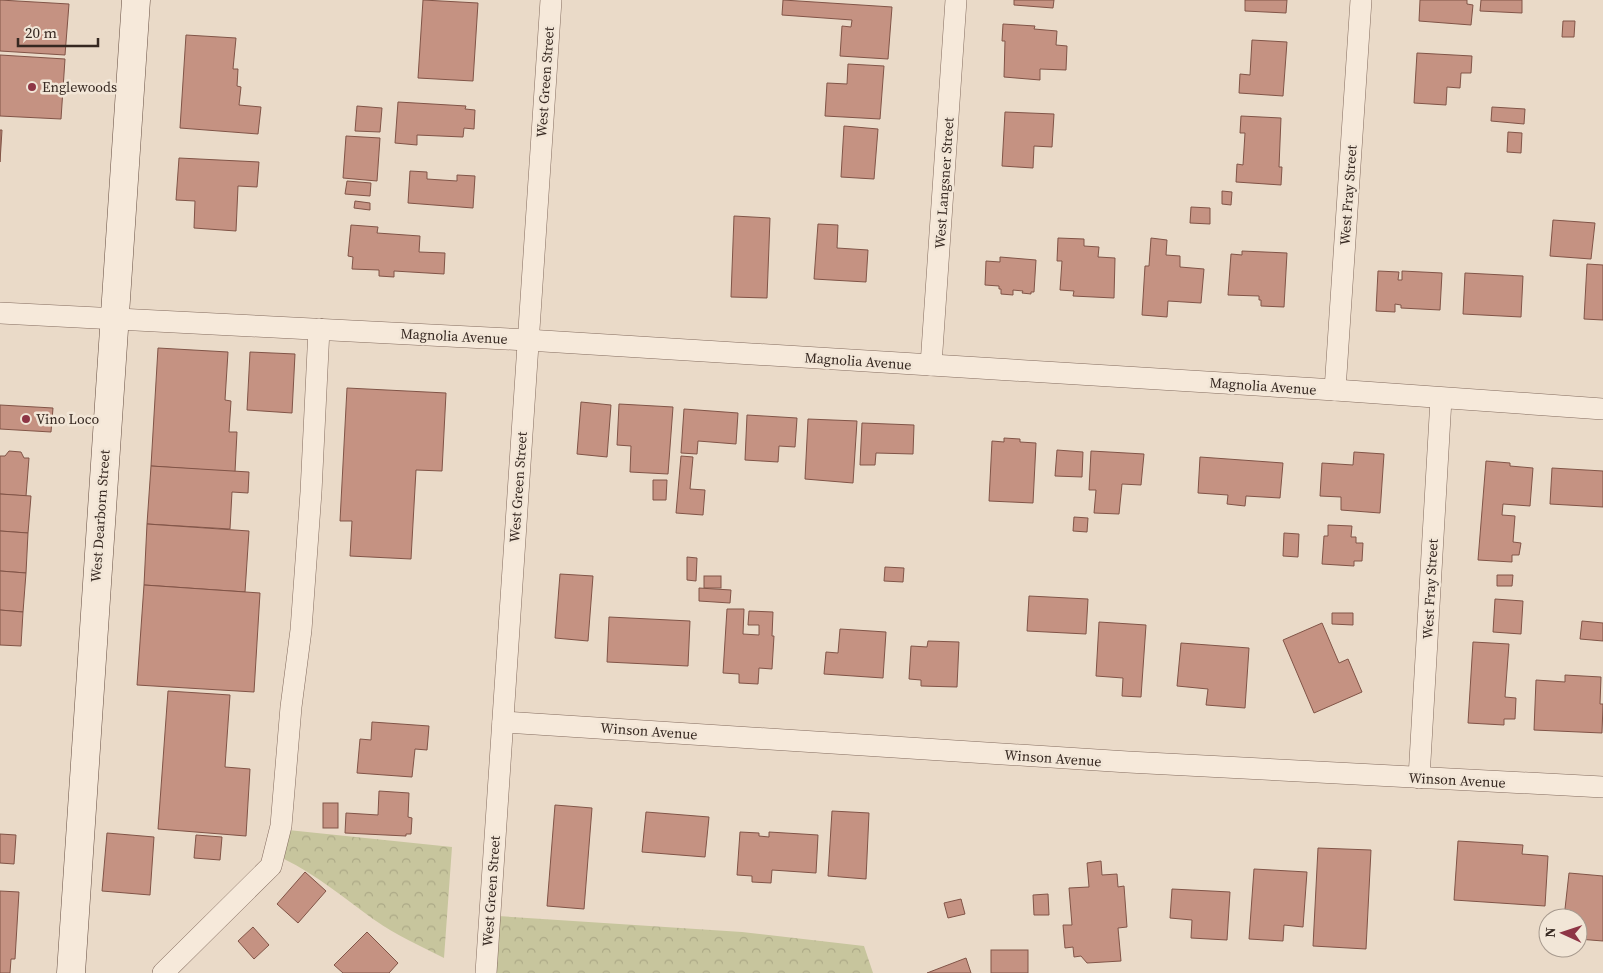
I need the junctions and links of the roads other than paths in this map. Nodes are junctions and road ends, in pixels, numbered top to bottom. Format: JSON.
{"nodes":[{"id":1,"x":136,"y":0,"type":"edge"},
{"id":2,"x":551,"y":0,"type":"edge"},
{"id":3,"x":956,"y":0,"type":"edge"},
{"id":4,"x":1361,"y":0,"type":"edge"},
{"id":5,"x":0,"y":313,"type":"edge"},
{"id":6,"x":113,"y":318,"type":"junction"},
{"id":7,"x":319,"y":329,"type":"junction"},
{"id":8,"x":528,"y":340,"type":"junction"},
{"id":9,"x":931,"y":365,"type":"junction"},
{"id":10,"x":1335,"y":390,"type":"junction"},
{"id":11,"x":1441,"y":399,"type":"junction"},
{"id":12,"x":1603,"y":409,"type":"edge"},
{"id":13,"x":504,"y":722,"type":"junction"},
{"id":14,"x":1419,"y":778,"type":"junction"},
{"id":15,"x":1603,"y":787,"type":"edge"},
{"id":16,"x":71,"y":973,"type":"edge"},
{"id":17,"x":163,"y":973,"type":"edge"},
{"id":18,"x":486,"y":973,"type":"edge"}],
"edges":[{"from":1,"to":6,"type":"street","name":"West Dearborn Street"},
{"from":2,"to":8,"type":"street","name":"West Green Street"},
{"from":3,"to":9,"type":"street","name":"West Langsner Street"},
{"from":4,"to":10,"type":"street","name":"West Fray Street"},
{"from":5,"to":6,"type":"street","name":"Magnolia Avenue"},
{"from":6,"to":7,"type":"street","name":"Magnolia Avenue"},
{"from":6,"to":16,"type":"street","name":"West Dearborn Street"},
{"from":7,"to":8,"type":"street","name":"Magnolia Avenue"},
{"from":7,"to":17,"type":"street"},
{"from":8,"to":9,"type":"street","name":"Magnolia Avenue"},
{"from":8,"to":13,"type":"street","name":"West Green Street"},
{"from":9,"to":10,"type":"street","name":"Magnolia Avenue"},
{"from":10,"to":11,"type":"street","name":"Magnolia Avenue"},
{"from":11,"to":12,"type":"street","name":"Magnolia Avenue"},
{"from":11,"to":14,"type":"street","name":"West Fray Street"},
{"from":13,"to":14,"type":"street","name":"Winson Avenue"},
{"from":13,"to":18,"type":"street","name":"West Green Street"},
{"from":14,"to":15,"type":"street","name":"Winson Avenue"}]}
